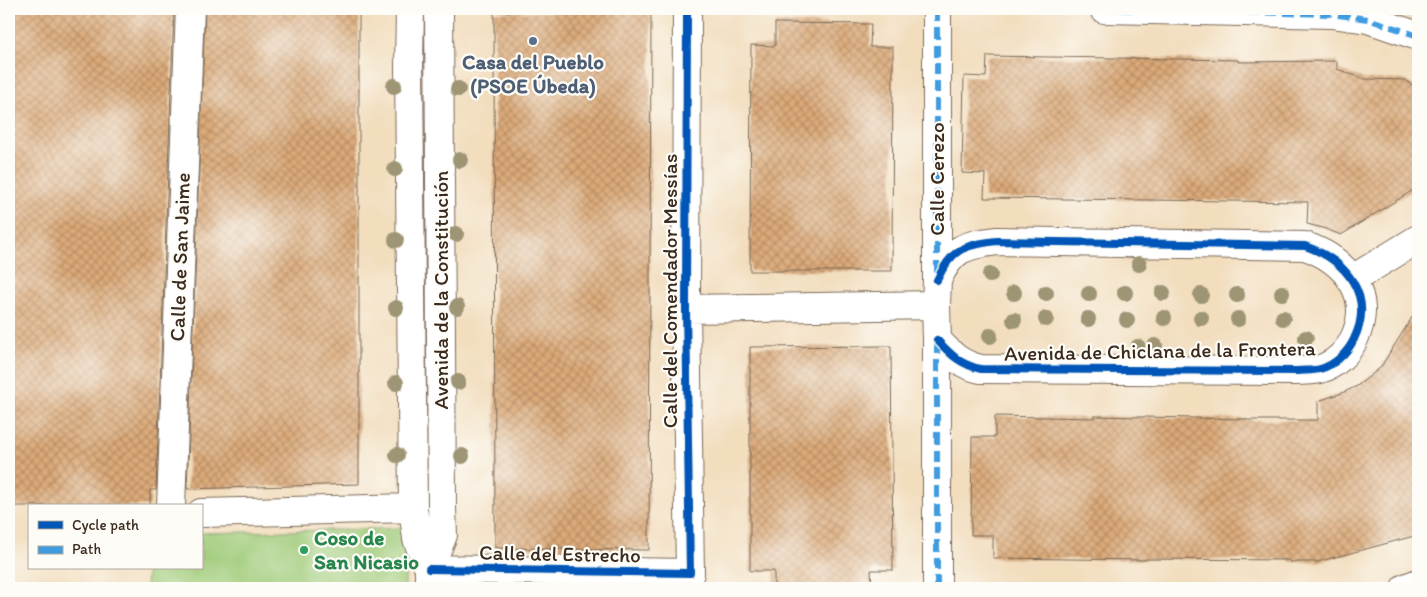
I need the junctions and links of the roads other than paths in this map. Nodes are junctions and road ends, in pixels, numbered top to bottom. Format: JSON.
{"nodes":[{"id":1,"x":190,"y":9,"type":"edge"},
{"id":2,"x":410,"y":9,"type":"edge"},
{"id":3,"x":439,"y":9,"type":"edge"},
{"id":4,"x":687,"y":9,"type":"edge"},
{"id":5,"x":937,"y":9,"type":"edge"},
{"id":6,"x":1104,"y":9,"type":"edge"},
{"id":7,"x":1418,"y":36,"type":"edge"},
{"id":8,"x":1418,"y":239,"type":"edge"},
{"id":9,"x":1351,"y":280,"type":"junction"},
{"id":10,"x":937,"y":293,"type":"junction"},
{"id":11,"x":686,"y":309,"type":"junction"},
{"id":12,"x":937,"y":340,"type":"junction"},
{"id":13,"x":171,"y":504,"type":"edge"},
{"id":14,"x":413,"y":508,"type":"junction"},
{"id":15,"x":202,"y":513,"type":"edge"},
{"id":16,"x":690,"y":573,"type":"joint"},
{"id":17,"x":429,"y":579,"type":"edge"},
{"id":18,"x":1418,"y":583,"type":"edge"},
{"id":19,"x":937,"y":588,"type":"edge"},
{"id":20,"x":1405,"y":588,"type":"edge"}],
"edges":[{"from":1,"to":13,"type":"street","name":"Calle de San Jaime"},
{"from":2,"to":14,"type":"street","name":"Avenida de la Constitución"},
{"from":3,"to":17,"type":"street","name":"Avenida de la Constitución"},
{"from":4,"to":11,"type":"street","name":"Calle del Comendador Messías"},
{"from":5,"to":10,"type":"street","name":"Calle Cerezo"},
{"from":6,"to":7,"type":"street"},
{"from":8,"to":9,"type":"street"},
{"from":9,"to":10,"type":"street","name":"Avenida de Chiclana de la Frontera"},
{"from":9,"to":12,"type":"street","name":"Avenida de Chiclana de la Frontera"},
{"from":10,"to":11,"type":"street"},
{"from":10,"to":12,"type":"street","name":"Calle Cerezo"},
{"from":11,"to":16,"type":"street","name":"Calle del Comendador Messías"},
{"from":12,"to":19,"type":"street","name":"Calle Cerezo"},
{"from":14,"to":15,"type":"street"},
{"from":14,"to":17,"type":"street","name":"Avenida de la Constitución"},
{"from":16,"to":17,"type":"street","name":"Calle del Estrecho"},
{"from":18,"to":20,"type":"street"}]}
